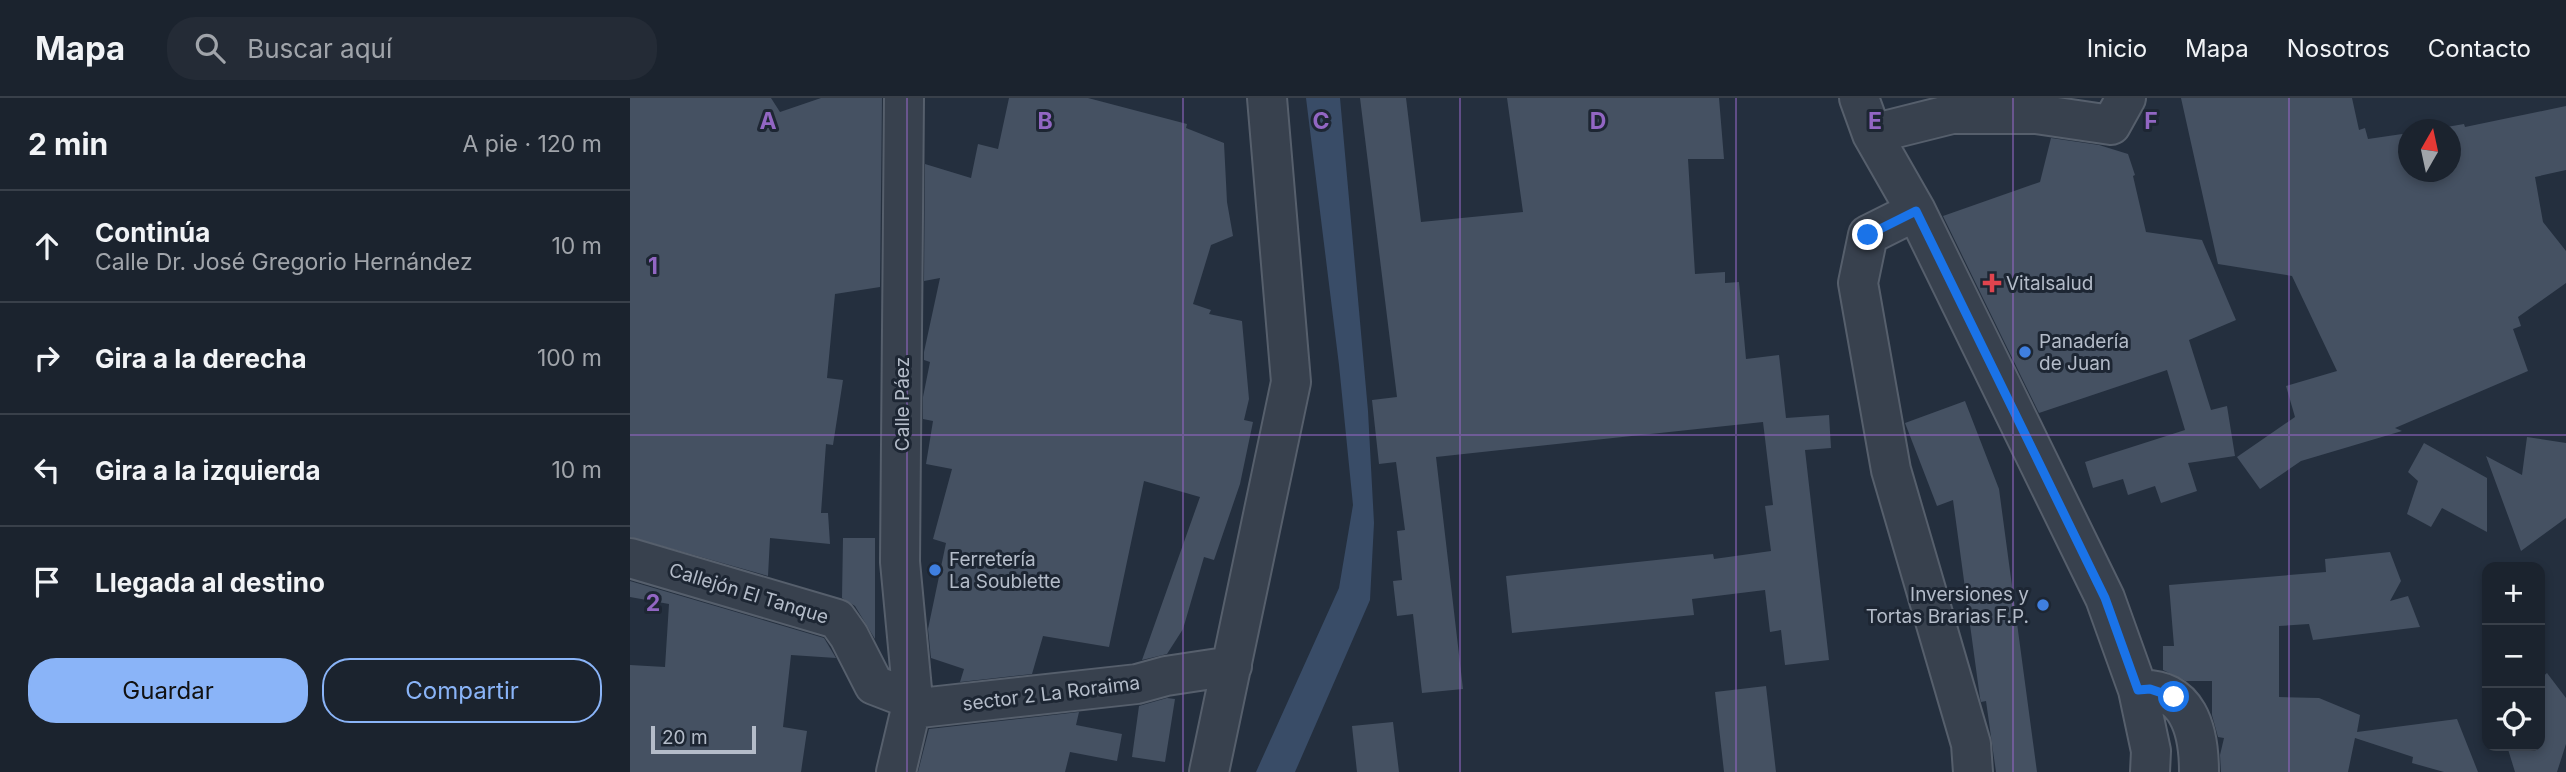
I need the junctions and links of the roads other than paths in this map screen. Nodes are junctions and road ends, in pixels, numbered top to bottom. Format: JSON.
{"nodes":[{"id":1,"x":904,"y":98,"type":"edge"},
{"id":2,"x":1267,"y":98,"type":"edge"},
{"id":3,"x":1859,"y":98,"type":"edge"},
{"id":4,"x":2126,"y":98,"type":"edge"},
{"id":5,"x":1872,"y":134,"type":"junction"},
{"id":6,"x":1916,"y":211,"type":"junction"},
{"id":7,"x":630,"y":558,"type":"edge"},
{"id":8,"x":1232,"y":666,"type":"junction"},
{"id":9,"x":2138,"y":690,"type":"junction"},
{"id":10,"x":912,"y":704,"type":"junction"},
{"id":11,"x":870,"y":772,"type":"edge"},
{"id":12,"x":896,"y":772,"type":"edge"},
{"id":13,"x":1209,"y":772,"type":"edge"},
{"id":14,"x":1973,"y":772,"type":"edge"},
{"id":15,"x":2150,"y":772,"type":"edge"},
{"id":16,"x":2199,"y":772,"type":"edge"}],
"edges":[{"from":1,"to":10,"type":"street","name":"Calle Páez"},
{"from":2,"to":8,"type":"street"},
{"from":3,"to":5,"type":"street"},
{"from":4,"to":5,"type":"street"},
{"from":5,"to":6,"type":"street"},
{"from":6,"to":9,"type":"street"},
{"from":6,"to":14,"type":"street"},
{"from":7,"to":10,"type":"street","name":"Callejón El Tanque"},
{"from":8,"to":10,"type":"street","name":"sector 2 La Roraima"},
{"from":8,"to":13,"type":"street"},
{"from":9,"to":15,"type":"street"},
{"from":9,"to":16,"type":"street"},
{"from":10,"to":11,"type":"street"},
{"from":10,"to":12,"type":"street","name":"Calle Páez"}]}
